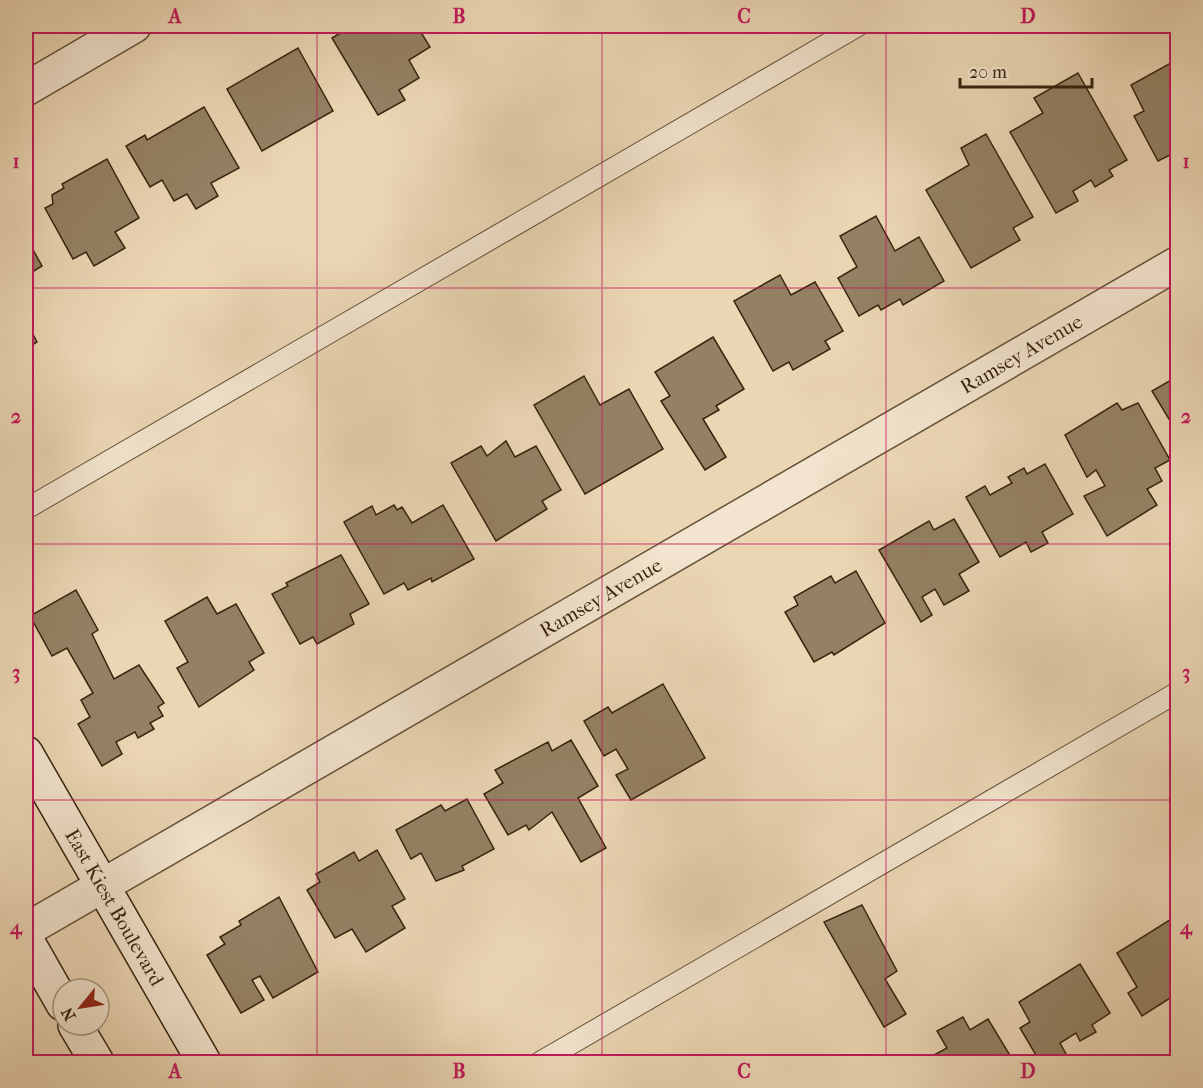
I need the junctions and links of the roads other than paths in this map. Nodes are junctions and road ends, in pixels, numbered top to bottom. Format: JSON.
{"nodes":[{"id":1,"x":134,"y":26,"type":"edge"},
{"id":2,"x":858,"y":26,"type":"edge"},
{"id":3,"x":26,"y":89,"type":"edge"},
{"id":4,"x":1178,"y":263,"type":"edge"},
{"id":5,"x":26,"y":509,"type":"edge"},
{"id":6,"x":1178,"y":692,"type":"edge"},
{"id":7,"x":26,"y":753,"type":"edge"},
{"id":8,"x":102,"y":885,"type":"junction"},
{"id":9,"x":26,"y":930,"type":"edge"},
{"id":10,"x":26,"y":939,"type":"edge"},
{"id":11,"x":51,"y":983,"type":"edge"},
{"id":12,"x":82,"y":1037,"type":"edge"},
{"id":13,"x":97,"y":1062,"type":"edge"},
{"id":14,"x":204,"y":1062,"type":"edge"},
{"id":15,"x":540,"y":1062,"type":"edge"}],
"edges":[{"from":1,"to":3,"type":"street"},
{"from":2,"to":5,"type":"lane"},
{"from":4,"to":8,"type":"street","name":"Ramsey Avenue"},
{"from":6,"to":15,"type":"lane"},
{"from":7,"to":8,"type":"street","name":"East Kiest Boulevard"},
{"from":8,"to":9,"type":"street","name":"Ramsey Avenue"},
{"from":8,"to":14,"type":"street","name":"East Kiest Boulevard"},
{"from":10,"to":11,"type":"street"},
{"from":12,"to":13,"type":"street"}]}
